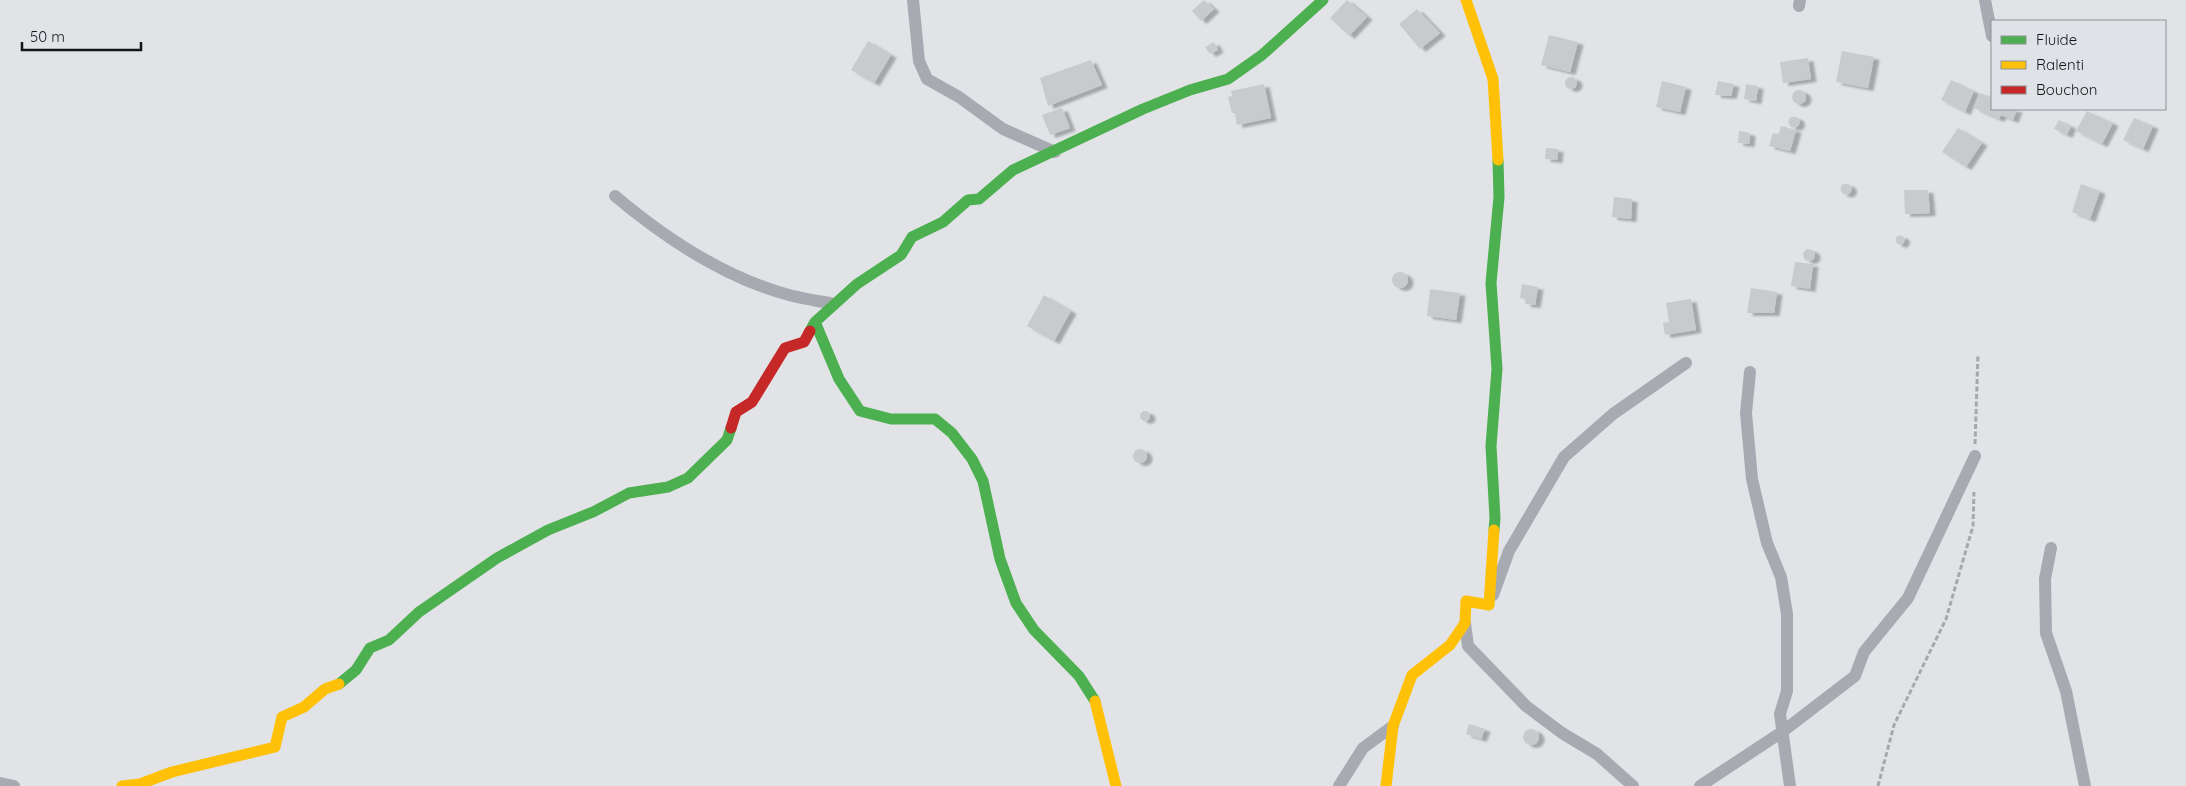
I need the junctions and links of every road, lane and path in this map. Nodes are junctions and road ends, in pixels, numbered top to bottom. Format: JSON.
{"nodes":[{"id":1,"x":913,"y":0,"type":"edge"},
{"id":2,"x":1323,"y":0,"type":"edge"},
{"id":3,"x":1466,"y":0,"type":"edge"},
{"id":4,"x":1986,"y":0,"type":"edge"},
{"id":5,"x":1991,"y":30,"type":"edge"},
{"id":6,"x":1055,"y":152,"type":"junction"},
{"id":7,"x":615,"y":196,"type":"dead end"},
{"id":8,"x":834,"y":304,"type":"junction"},
{"id":9,"x":815,"y":322,"type":"junction"},
{"id":10,"x":1978,"y":354,"type":"dead end"},
{"id":11,"x":1686,"y":363,"type":"dead end"},
{"id":12,"x":1750,"y":372,"type":"dead end"},
{"id":13,"x":1975,"y":456,"type":"joint"},
{"id":14,"x":1974,"y":486,"type":"dead end"},
{"id":15,"x":2051,"y":548,"type":"dead end"},
{"id":16,"x":1490,"y":605,"type":"junction"},
{"id":17,"x":1465,"y":623,"type":"junction"},
{"id":18,"x":1393,"y":726,"type":"junction"},
{"id":19,"x":1782,"y":732,"type":"junction"},
{"id":20,"x":0,"y":783,"type":"edge"},
{"id":21,"x":14,"y":786,"type":"edge"},
{"id":22,"x":122,"y":786,"type":"edge"},
{"id":23,"x":1116,"y":786,"type":"edge"},
{"id":24,"x":1339,"y":786,"type":"edge"},
{"id":25,"x":1386,"y":786,"type":"edge"},
{"id":26,"x":1633,"y":786,"type":"edge"},
{"id":27,"x":1700,"y":786,"type":"edge"},
{"id":28,"x":1790,"y":786,"type":"edge"},
{"id":29,"x":1878,"y":786,"type":"edge"},
{"id":30,"x":2085,"y":786,"type":"edge"}],
"edges":[{"from":1,"to":6,"type":"street"},
{"from":2,"to":6,"type":"street"},
{"from":3,"to":16,"type":"street"},
{"from":4,"to":5,"type":"street"},
{"from":6,"to":8,"type":"street"},
{"from":7,"to":8,"type":"street"},
{"from":8,"to":9,"type":"street"},
{"from":9,"to":22,"type":"street"},
{"from":9,"to":23,"type":"street"},
{"from":10,"to":13,"type":"path"},
{"from":11,"to":16,"type":"street"},
{"from":12,"to":19,"type":"street"},
{"from":13,"to":19,"type":"street"},
{"from":14,"to":29,"type":"path"},
{"from":15,"to":30,"type":"street"},
{"from":16,"to":17,"type":"street"},
{"from":17,"to":18,"type":"street"},
{"from":17,"to":26,"type":"street"},
{"from":18,"to":24,"type":"street"},
{"from":18,"to":25,"type":"street"},
{"from":19,"to":27,"type":"street"},
{"from":19,"to":28,"type":"street"},
{"from":20,"to":21,"type":"street"}]}
